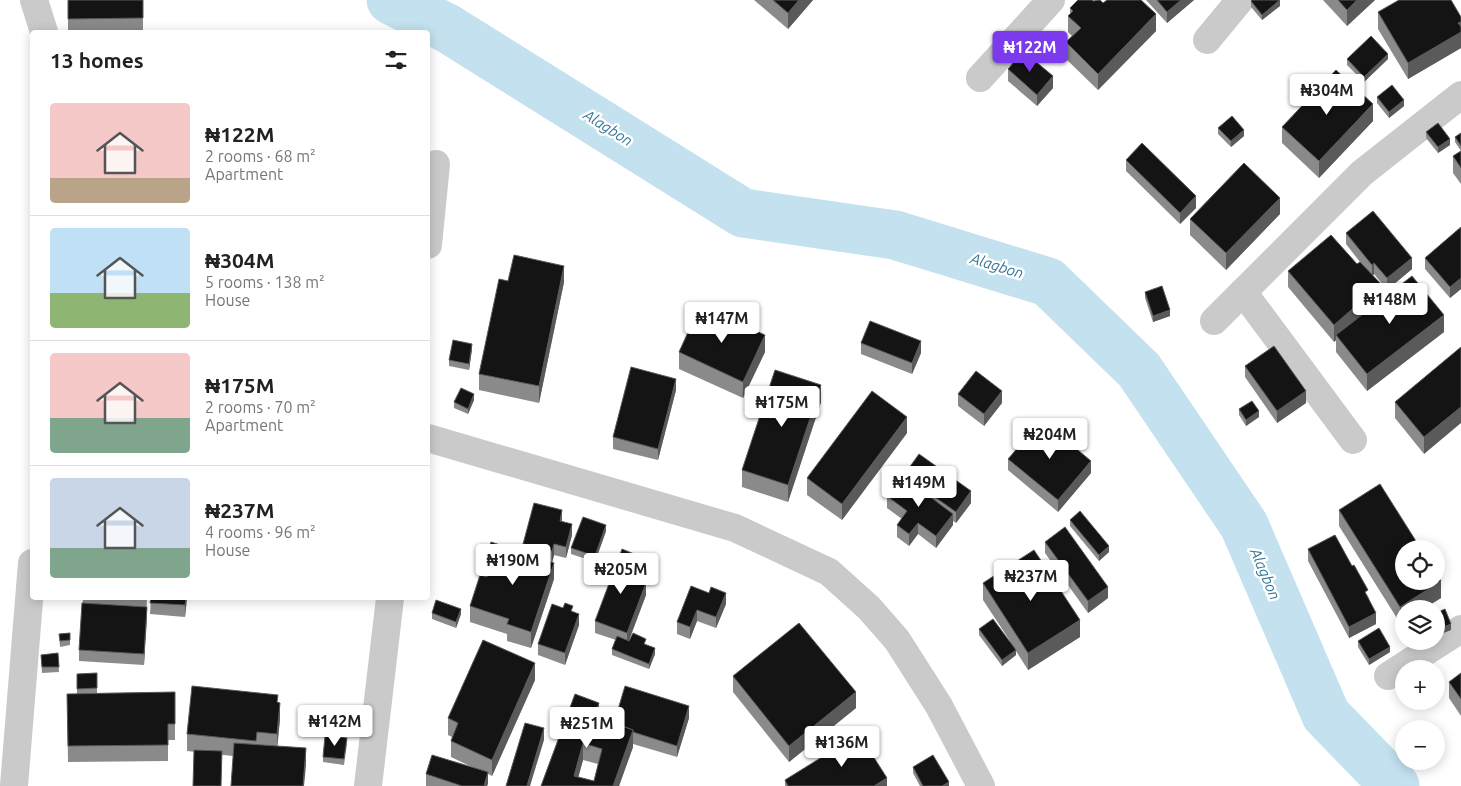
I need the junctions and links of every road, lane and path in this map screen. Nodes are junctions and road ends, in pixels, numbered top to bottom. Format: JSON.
{"nodes":[{"id":1,"x":34,"y":0,"type":"edge"},
{"id":2,"x":1050,"y":0,"type":"edge"},
{"id":3,"x":1240,"y":0,"type":"edge"},
{"id":4,"x":43,"y":30,"type":"edge"},
{"id":5,"x":1207,"y":40,"type":"dead end"},
{"id":6,"x":980,"y":78,"type":"dead end"},
{"id":7,"x":1461,"y":95,"type":"edge"},
{"id":8,"x":436,"y":164,"type":"dead end"},
{"id":9,"x":430,"y":225,"type":"edge"},
{"id":10,"x":1243,"y":292,"type":"junction"},
{"id":11,"x":1214,"y":321,"type":"dead end"},
{"id":12,"x":430,"y":439,"type":"edge"},
{"id":13,"x":1353,"y":440,"type":"dead end"},
{"id":14,"x":30,"y":575,"type":"edge"},
{"id":15,"x":390,"y":600,"type":"edge"},
{"id":16,"x":1461,"y":629,"type":"edge"},
{"id":17,"x":1388,"y":676,"type":"dead end"},
{"id":18,"x":11,"y":693,"type":"edge"},
{"id":19,"x":14,"y":786,"type":"edge"},
{"id":20,"x":368,"y":786,"type":"edge"},
{"id":21,"x":981,"y":786,"type":"edge"}],
"edges":[{"from":1,"to":4,"type":"street"},
{"from":2,"to":6,"type":"street"},
{"from":3,"to":5,"type":"street"},
{"from":7,"to":10,"type":"street"},
{"from":8,"to":9,"type":"street"},
{"from":10,"to":11,"type":"street"},
{"from":10,"to":13,"type":"street"},
{"from":12,"to":21,"type":"street"},
{"from":14,"to":18,"type":"street"},
{"from":15,"to":20,"type":"street"},
{"from":16,"to":17,"type":"street"},
{"from":18,"to":19,"type":"street"}]}
